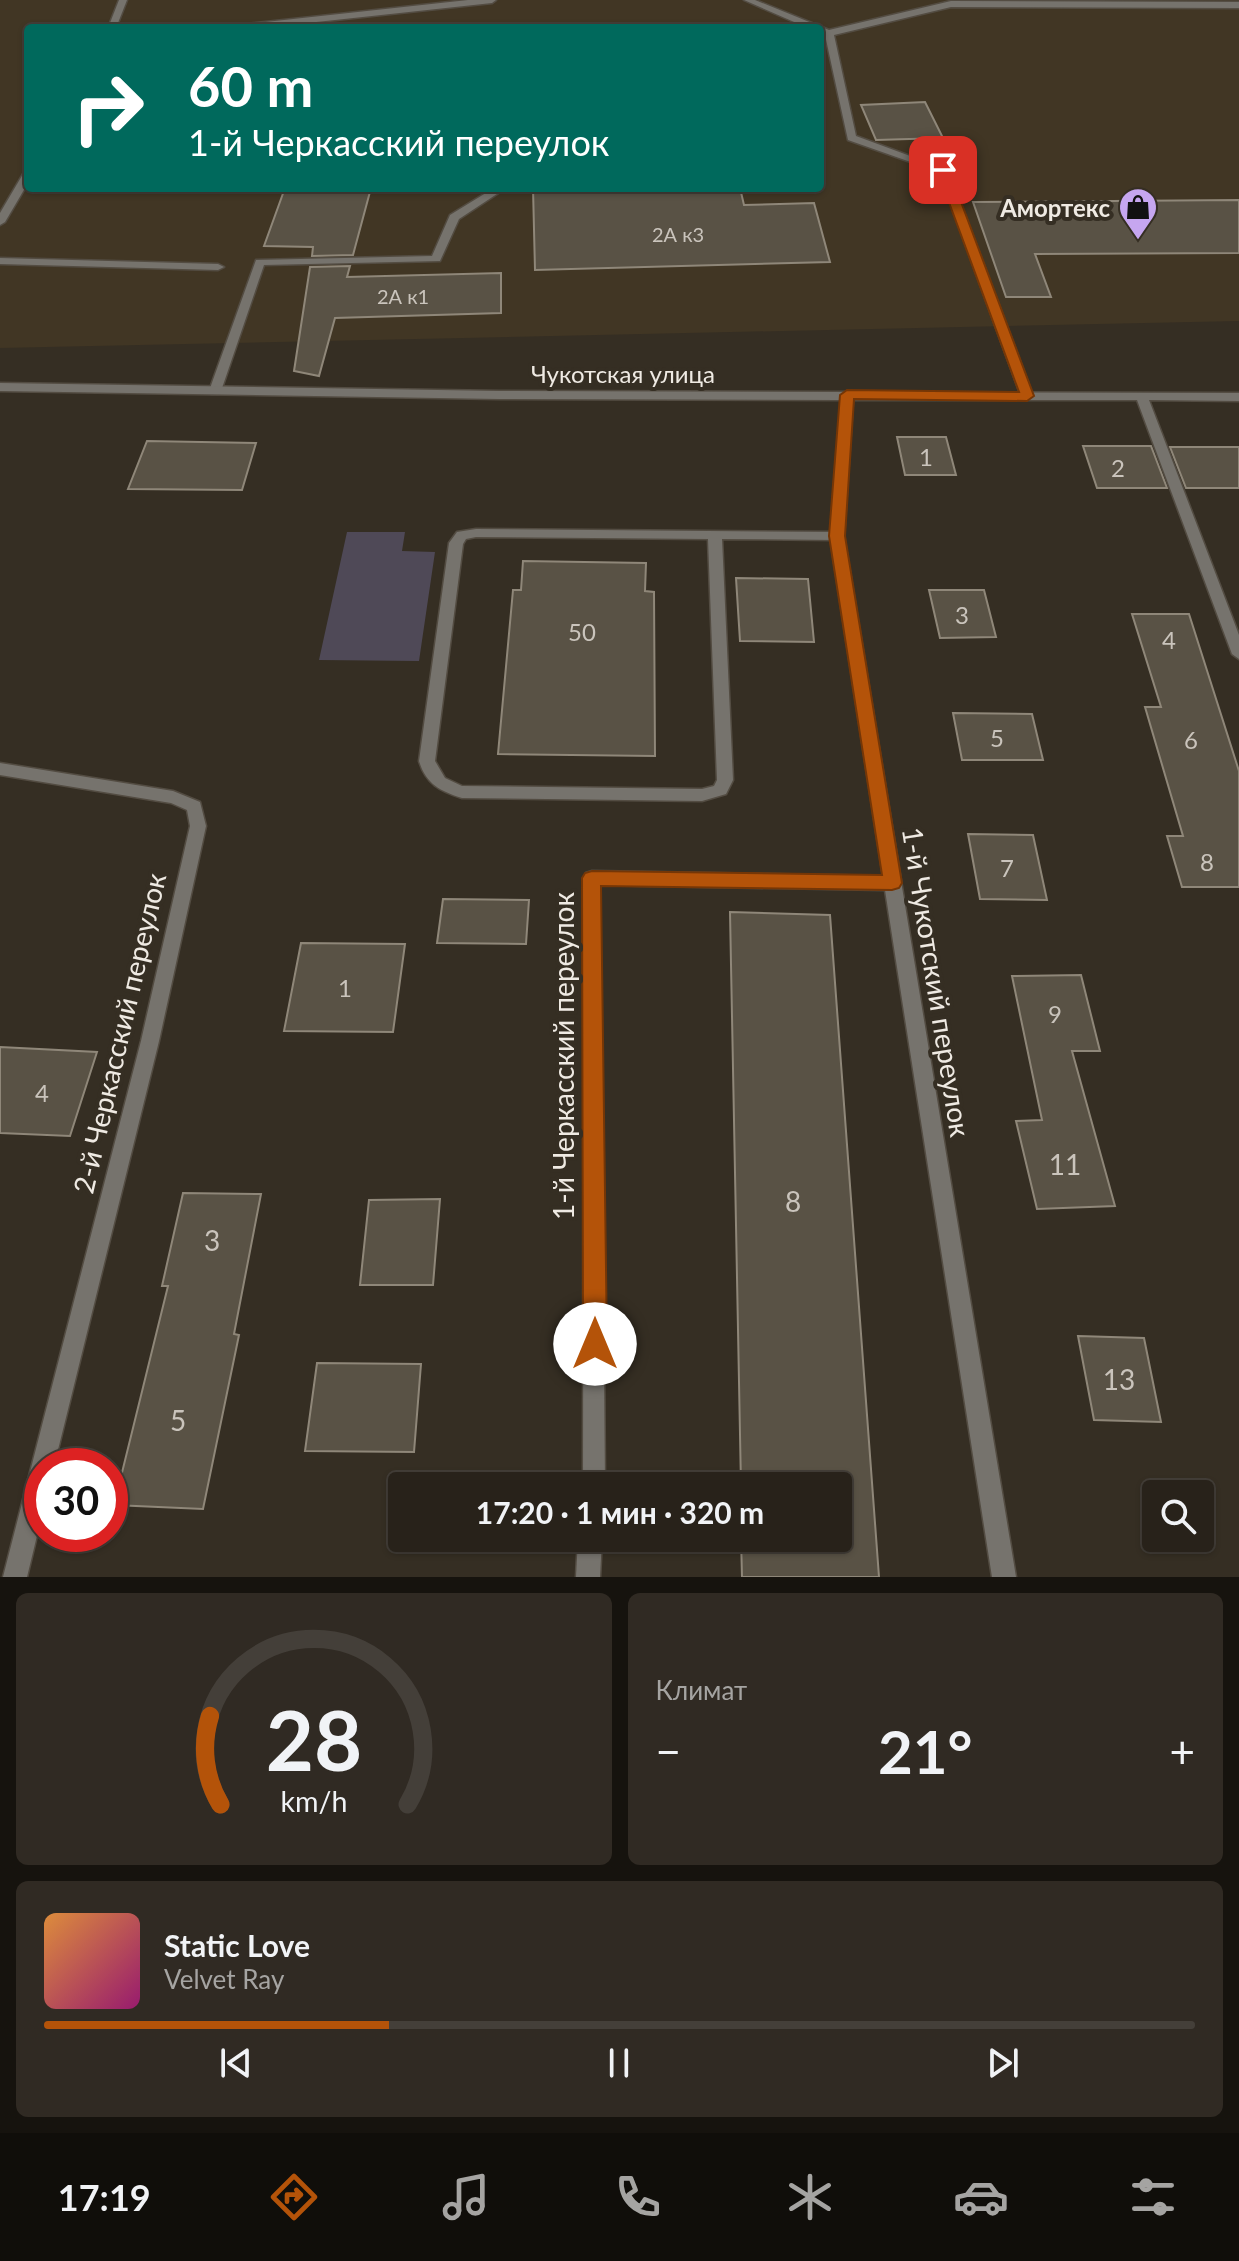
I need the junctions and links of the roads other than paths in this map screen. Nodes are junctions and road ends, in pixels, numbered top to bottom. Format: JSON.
{"nodes":[{"id":1,"x":123,"y":0,"type":"edge"},
{"id":2,"x":492,"y":0,"type":"edge"},
{"id":3,"x":748,"y":0,"type":"edge"},
{"id":4,"x":1239,"y":5,"type":"edge"},
{"id":5,"x":114,"y":24,"type":"edge"},
{"id":6,"x":273,"y":24,"type":"edge"},
{"id":7,"x":807,"y":24,"type":"edge"},
{"id":8,"x":824,"y":30,"type":"edge"},
{"id":9,"x":824,"y":37,"type":"edge"},
{"id":10,"x":24,"y":181,"type":"edge"},
{"id":11,"x":495,"y":192,"type":"edge"},
{"id":12,"x":0,"y":222,"type":"edge"},
{"id":13,"x":0,"y":261,"type":"edge"},
{"id":14,"x":218,"y":267,"type":"dead end"},
{"id":15,"x":4,"y":386,"type":"edge"},
{"id":16,"x":215,"y":391,"type":"junction"},
{"id":17,"x":847,"y":395,"type":"junction"},
{"id":18,"x":1027,"y":396,"type":"junction"},
{"id":19,"x":1141,"y":396,"type":"junction"},
{"id":20,"x":1239,"y":397,"type":"edge"},
{"id":21,"x":715,"y":535,"type":"junction"},
{"id":22,"x":837,"y":536,"type":"junction"},
{"id":23,"x":1239,"y":654,"type":"edge"},
{"id":24,"x":0,"y":769,"type":"edge"},
{"id":25,"x":892,"y":883,"type":"junction"},
{"id":26,"x":47,"y":1448,"type":"edge"},
{"id":27,"x":594,"y":1472,"type":"edge"},
{"id":28,"x":24,"y":1541,"type":"edge"},
{"id":29,"x":589,"y":1552,"type":"edge"},
{"id":30,"x":15,"y":1577,"type":"edge"},
{"id":31,"x":588,"y":1577,"type":"edge"},
{"id":32,"x":1004,"y":1577,"type":"edge"}],
"edges":[{"from":1,"to":5,"type":"street"},
{"from":2,"to":6,"type":"street"},
{"from":3,"to":7,"type":"street"},
{"from":4,"to":8,"type":"street"},
{"from":9,"to":18,"type":"street"},
{"from":10,"to":12,"type":"street"},
{"from":11,"to":16,"type":"street"},
{"from":13,"to":14,"type":"street"},
{"from":15,"to":16,"type":"street","name":"Чукотская улица"},
{"from":16,"to":17,"type":"street","name":"Чукотская улица"},
{"from":17,"to":18,"type":"street","name":"Чукотская улица"},
{"from":17,"to":22,"type":"street","name":"1-й Чукотский переулок"},
{"from":18,"to":19,"type":"street","name":"Чукотская улица"},
{"from":19,"to":20,"type":"street","name":"Чукотская улица"},
{"from":19,"to":23,"type":"street"},
{"from":21,"to":21,"type":"street"},
{"from":21,"to":22,"type":"street"},
{"from":22,"to":25,"type":"street","name":"1-й Чукотский переулок"},
{"from":24,"to":26,"type":"street","name":"2-й Черкасский переулок"},
{"from":25,"to":27,"type":"street","name":"1-й Черкасский переулок"},
{"from":25,"to":32,"type":"street","name":"1-й Чукотский переулок"},
{"from":28,"to":30,"type":"street","name":"2-й Черкасский переулок"},
{"from":29,"to":31,"type":"street"}]}
